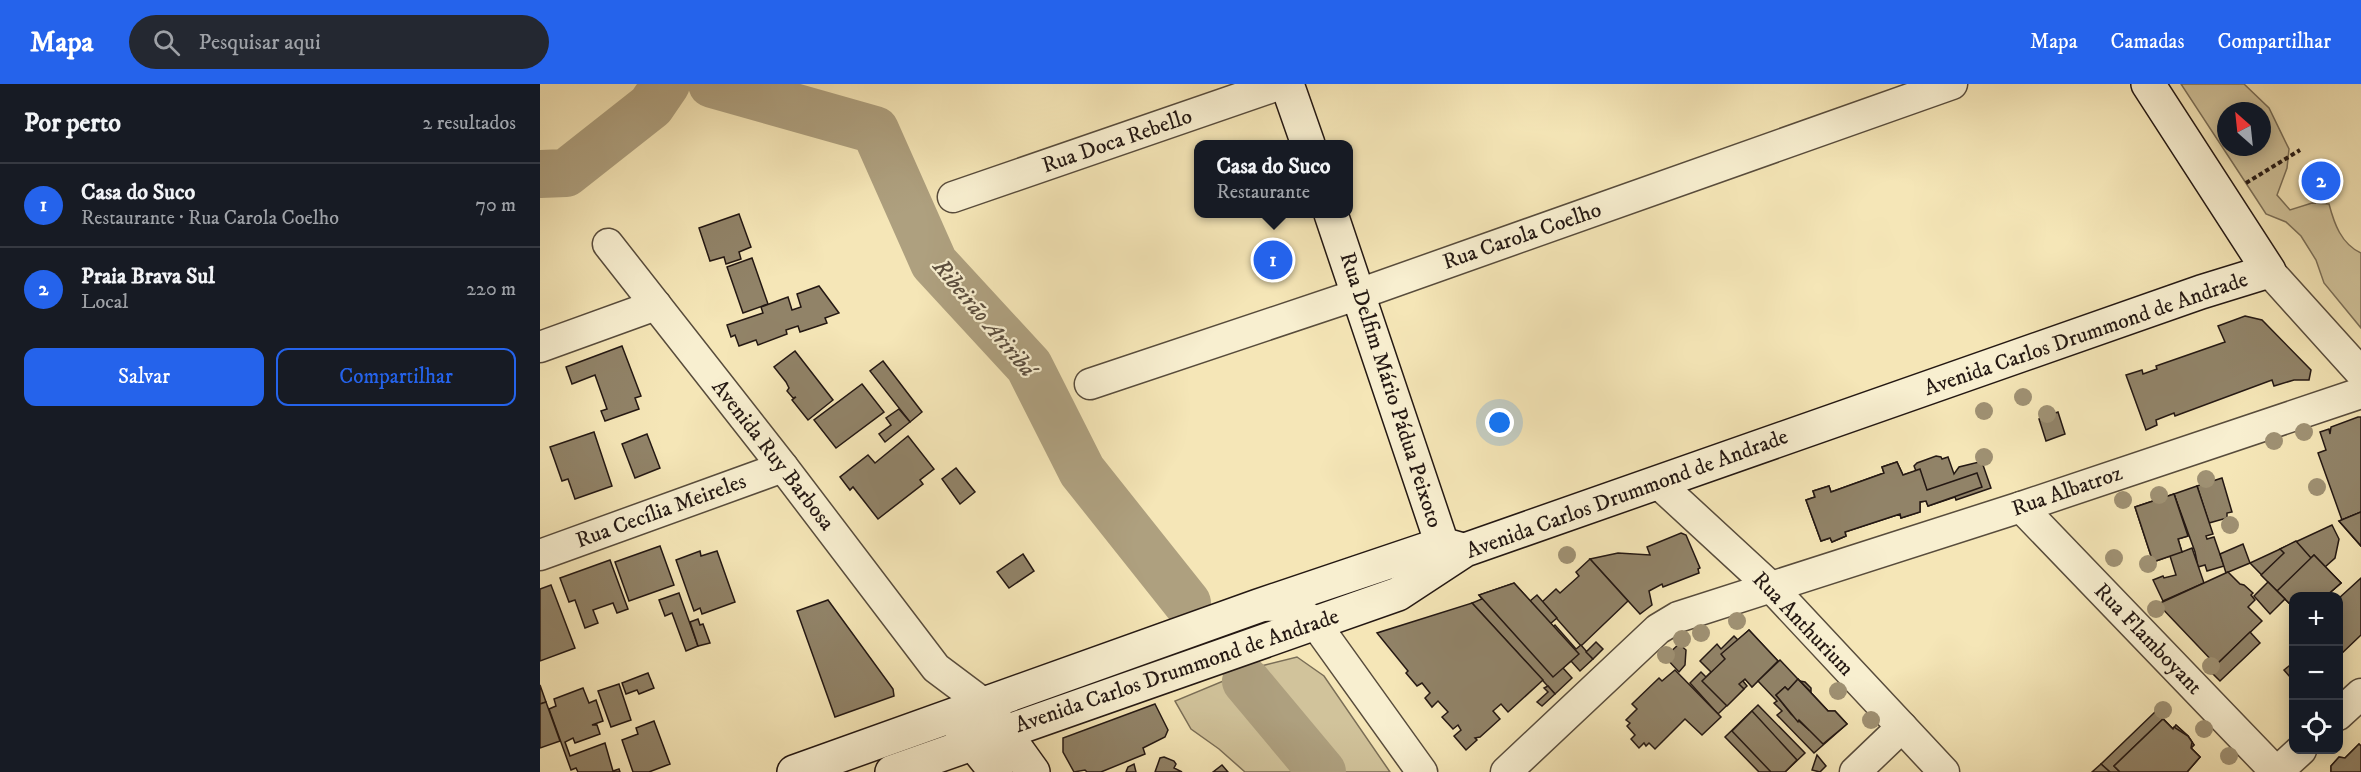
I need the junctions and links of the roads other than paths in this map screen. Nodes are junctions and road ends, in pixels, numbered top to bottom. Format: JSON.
{"nodes":[{"id":1,"x":1281,"y":84,"type":"edge"},
{"id":2,"x":1287,"y":84,"type":"edge"},
{"id":3,"x":1952,"y":84,"type":"edge"},
{"id":4,"x":2148,"y":84,"type":"edge"},
{"id":5,"x":1307,"y":140,"type":"edge"},
{"id":6,"x":953,"y":197,"type":"dead end"},
{"id":7,"x":1333,"y":218,"type":"edge"},
{"id":8,"x":608,"y":244,"type":"dead end"},
{"id":9,"x":2269,"y":271,"type":"junction"},
{"id":10,"x":1359,"y":294,"type":"junction"},
{"id":11,"x":656,"y":305,"type":"junction"},
{"id":12,"x":540,"y":347,"type":"edge"},
{"id":13,"x":2361,"y":373,"type":"edge"},
{"id":14,"x":1090,"y":384,"type":"dead end"},
{"id":15,"x":2361,"y":393,"type":"edge"},
{"id":16,"x":783,"y":467,"type":"junction"},
{"id":17,"x":1657,"y":482,"type":"junction"},
{"id":18,"x":2021,"y":507,"type":"junction"},
{"id":19,"x":1453,"y":547,"type":"junction"},
{"id":20,"x":540,"y":555,"type":"edge"},
{"id":21,"x":1772,"y":588,"type":"junction"},
{"id":22,"x":1258,"y":606,"type":"junction"},
{"id":23,"x":1315,"y":623,"type":"junction"},
{"id":24,"x":936,"y":668,"type":"junction"},
{"id":25,"x":2361,"y":694,"type":"edge"},
{"id":26,"x":984,"y":704,"type":"junction"},
{"id":27,"x":2343,"y":710,"type":"edge"},
{"id":28,"x":951,"y":716,"type":"junction"},
{"id":29,"x":1902,"y":727,"type":"junction"},
{"id":30,"x":1004,"y":732,"type":"junction"},
{"id":31,"x":973,"y":743,"type":"junction"},
{"id":32,"x":2296,"y":754,"type":"edge"},
{"id":33,"x":794,"y":772,"type":"edge"},
{"id":34,"x":892,"y":772,"type":"edge"},
{"id":35,"x":996,"y":772,"type":"edge"},
{"id":36,"x":1033,"y":772,"type":"edge"},
{"id":37,"x":1422,"y":772,"type":"edge"},
{"id":38,"x":1506,"y":772,"type":"edge"},
{"id":39,"x":1854,"y":772,"type":"edge"},
{"id":40,"x":1944,"y":772,"type":"edge"},
{"id":41,"x":2276,"y":772,"type":"edge"}],
"edges":[{"from":1,"to":6,"type":"street","name":"Rua Doca Rebello"},
{"from":2,"to":5,"type":"main road"},
{"from":3,"to":10,"type":"street","name":"Rua Carola Coelho"},
{"from":4,"to":9,"type":"main road"},
{"from":7,"to":10,"type":"main road","name":"Rua Delfim Mário Pádua Peixoto"},
{"from":8,"to":11,"type":"street","name":"Avenida Ruy Barbosa"},
{"from":9,"to":13,"type":"street"},
{"from":9,"to":17,"type":"main road","name":"Avenida Carlos Drummond de Andrade"},
{"from":10,"to":14,"type":"street","name":"Rua Carola Coelho"},
{"from":10,"to":19,"type":"main road","name":"Rua Delfim Mário Pádua Peixoto"},
{"from":11,"to":12,"type":"street"},
{"from":11,"to":16,"type":"street","name":"Avenida Ruy Barbosa"},
{"from":15,"to":18,"type":"street","name":"Rua Albatroz"},
{"from":16,"to":20,"type":"street","name":"Rua Cecília Meireles"},
{"from":16,"to":24,"type":"street","name":"Avenida Ruy Barbosa"},
{"from":17,"to":19,"type":"main road","name":"Avenida Carlos Drummond de Andrade"},
{"from":17,"to":21,"type":"street","name":"Rua Anthurium"},
{"from":18,"to":21,"type":"street","name":"Rua Albatroz"},
{"from":18,"to":41,"type":"street","name":"Rua Flamboyant"},
{"from":19,"to":22,"type":"main road","name":"Avenida Carlos Drummond de Andrade"},
{"from":19,"to":23,"type":"main road","name":"Avenida Carlos Drummond de Andrade"},
{"from":21,"to":29,"type":"street","name":"Rua Anthurium"},
{"from":21,"to":38,"type":"street","name":"Rua Albatroz"},
{"from":22,"to":23,"type":"street"},
{"from":22,"to":26,"type":"main road","name":"Avenida Carlos Drummond de Andrade"},
{"from":23,"to":30,"type":"main road","name":"Avenida Carlos Drummond de Andrade"},
{"from":23,"to":37,"type":"street"},
{"from":24,"to":26,"type":"street","name":"Avenida Ruy Barbosa"},
{"from":24,"to":28,"type":"street","name":"Avenida Ruy Barbosa"},
{"from":25,"to":27,"type":"street"},
{"from":26,"to":28,"type":"main road","name":"Avenida Carlos Drummond de Andrade"},
{"from":26,"to":30,"type":"main road","name":"Avenida Ruy Barbosa"},
{"from":28,"to":31,"type":"main road","name":"Avenida Ruy Barbosa"},
{"from":28,"to":33,"type":"main road","name":"Avenida Carlos Drummond de Andrade"},
{"from":29,"to":39,"type":"street"},
{"from":29,"to":40,"type":"street","name":"Rua Anthurium"},
{"from":30,"to":31,"type":"main road","name":"Avenida Carlos Drummond de Andrade"},
{"from":30,"to":36,"type":"main road","name":"Avenida Ruy Barbosa"},
{"from":31,"to":34,"type":"main road","name":"Avenida Carlos Drummond de Andrade"},
{"from":31,"to":35,"type":"main road","name":"Avenida Ruy Barbosa"},
{"from":32,"to":41,"type":"street"}]}
